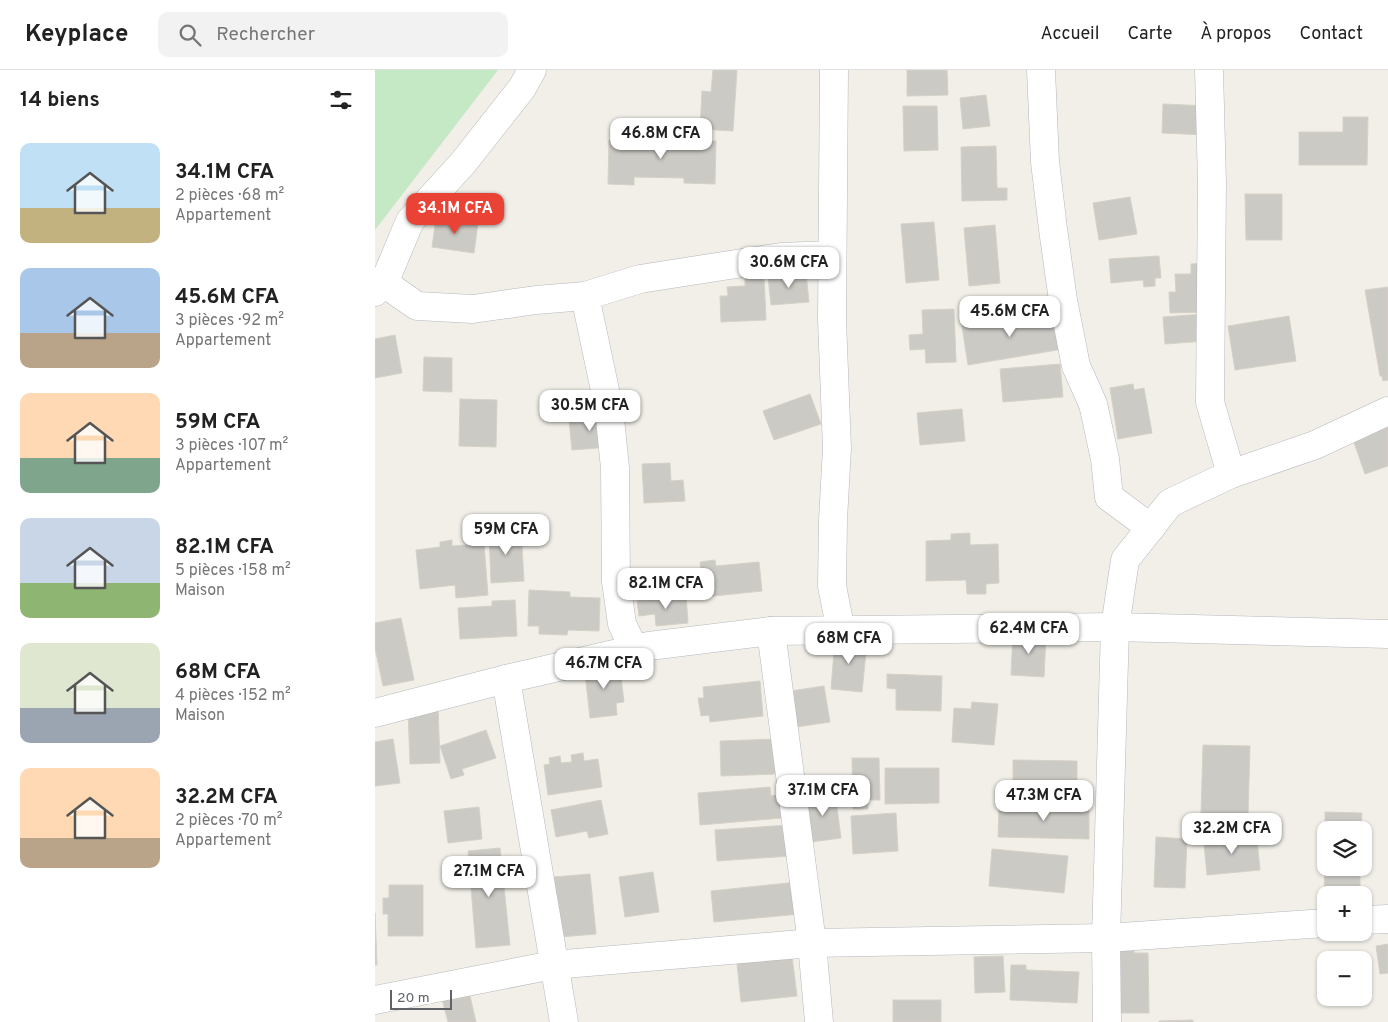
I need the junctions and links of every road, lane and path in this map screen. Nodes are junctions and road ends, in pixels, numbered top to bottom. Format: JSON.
{"nodes":[{"id":1,"x":532,"y":70,"type":"edge"},
{"id":2,"x":834,"y":70,"type":"edge"},
{"id":3,"x":1041,"y":70,"type":"edge"},
{"id":4,"x":1209,"y":70,"type":"edge"},
{"id":5,"x":832,"y":255,"type":"junction"},
{"id":6,"x":379,"y":287,"type":"edge"},
{"id":7,"x":585,"y":296,"type":"junction"},
{"id":8,"x":1388,"y":411,"type":"edge"},
{"id":9,"x":1231,"y":474,"type":"junction"},
{"id":10,"x":1151,"y":528,"type":"junction"},
{"id":11,"x":1115,"y":628,"type":"junction"},
{"id":12,"x":771,"y":631,"type":"junction"},
{"id":13,"x":841,"y":631,"type":"junction"},
{"id":14,"x":1388,"y":634,"type":"edge"},
{"id":15,"x":634,"y":649,"type":"junction"},
{"id":16,"x":506,"y":679,"type":"junction"},
{"id":17,"x":375,"y":713,"type":"edge"},
{"id":18,"x":1388,"y":919,"type":"edge"},
{"id":19,"x":1372,"y":920,"type":"edge"},
{"id":20,"x":1317,"y":924,"type":"edge"},
{"id":21,"x":1106,"y":938,"type":"junction"},
{"id":22,"x":812,"y":943,"type":"junction"},
{"id":23,"x":553,"y":965,"type":"junction"},
{"id":24,"x":375,"y":1000,"type":"edge"},
{"id":25,"x":564,"y":1022,"type":"edge"},
{"id":26,"x":819,"y":1022,"type":"edge"},
{"id":27,"x":1107,"y":1022,"type":"edge"}],
"edges":[{"from":1,"to":6,"type":"street"},
{"from":2,"to":5,"type":"street"},
{"from":3,"to":10,"type":"street"},
{"from":4,"to":9,"type":"street"},
{"from":5,"to":7,"type":"street"},
{"from":5,"to":13,"type":"street"},
{"from":6,"to":7,"type":"street"},
{"from":7,"to":15,"type":"street"},
{"from":8,"to":9,"type":"street"},
{"from":9,"to":10,"type":"street"},
{"from":10,"to":11,"type":"street"},
{"from":11,"to":13,"type":"street"},
{"from":11,"to":14,"type":"street"},
{"from":11,"to":21,"type":"street"},
{"from":12,"to":13,"type":"street"},
{"from":12,"to":15,"type":"street"},
{"from":12,"to":22,"type":"street"},
{"from":15,"to":16,"type":"street"},
{"from":16,"to":17,"type":"street"},
{"from":16,"to":23,"type":"street"},
{"from":18,"to":19,"type":"street"},
{"from":20,"to":21,"type":"street"},
{"from":21,"to":22,"type":"street"},
{"from":21,"to":27,"type":"street"},
{"from":22,"to":23,"type":"street"},
{"from":22,"to":26,"type":"street"},
{"from":23,"to":24,"type":"street"},
{"from":23,"to":25,"type":"street"}]}
